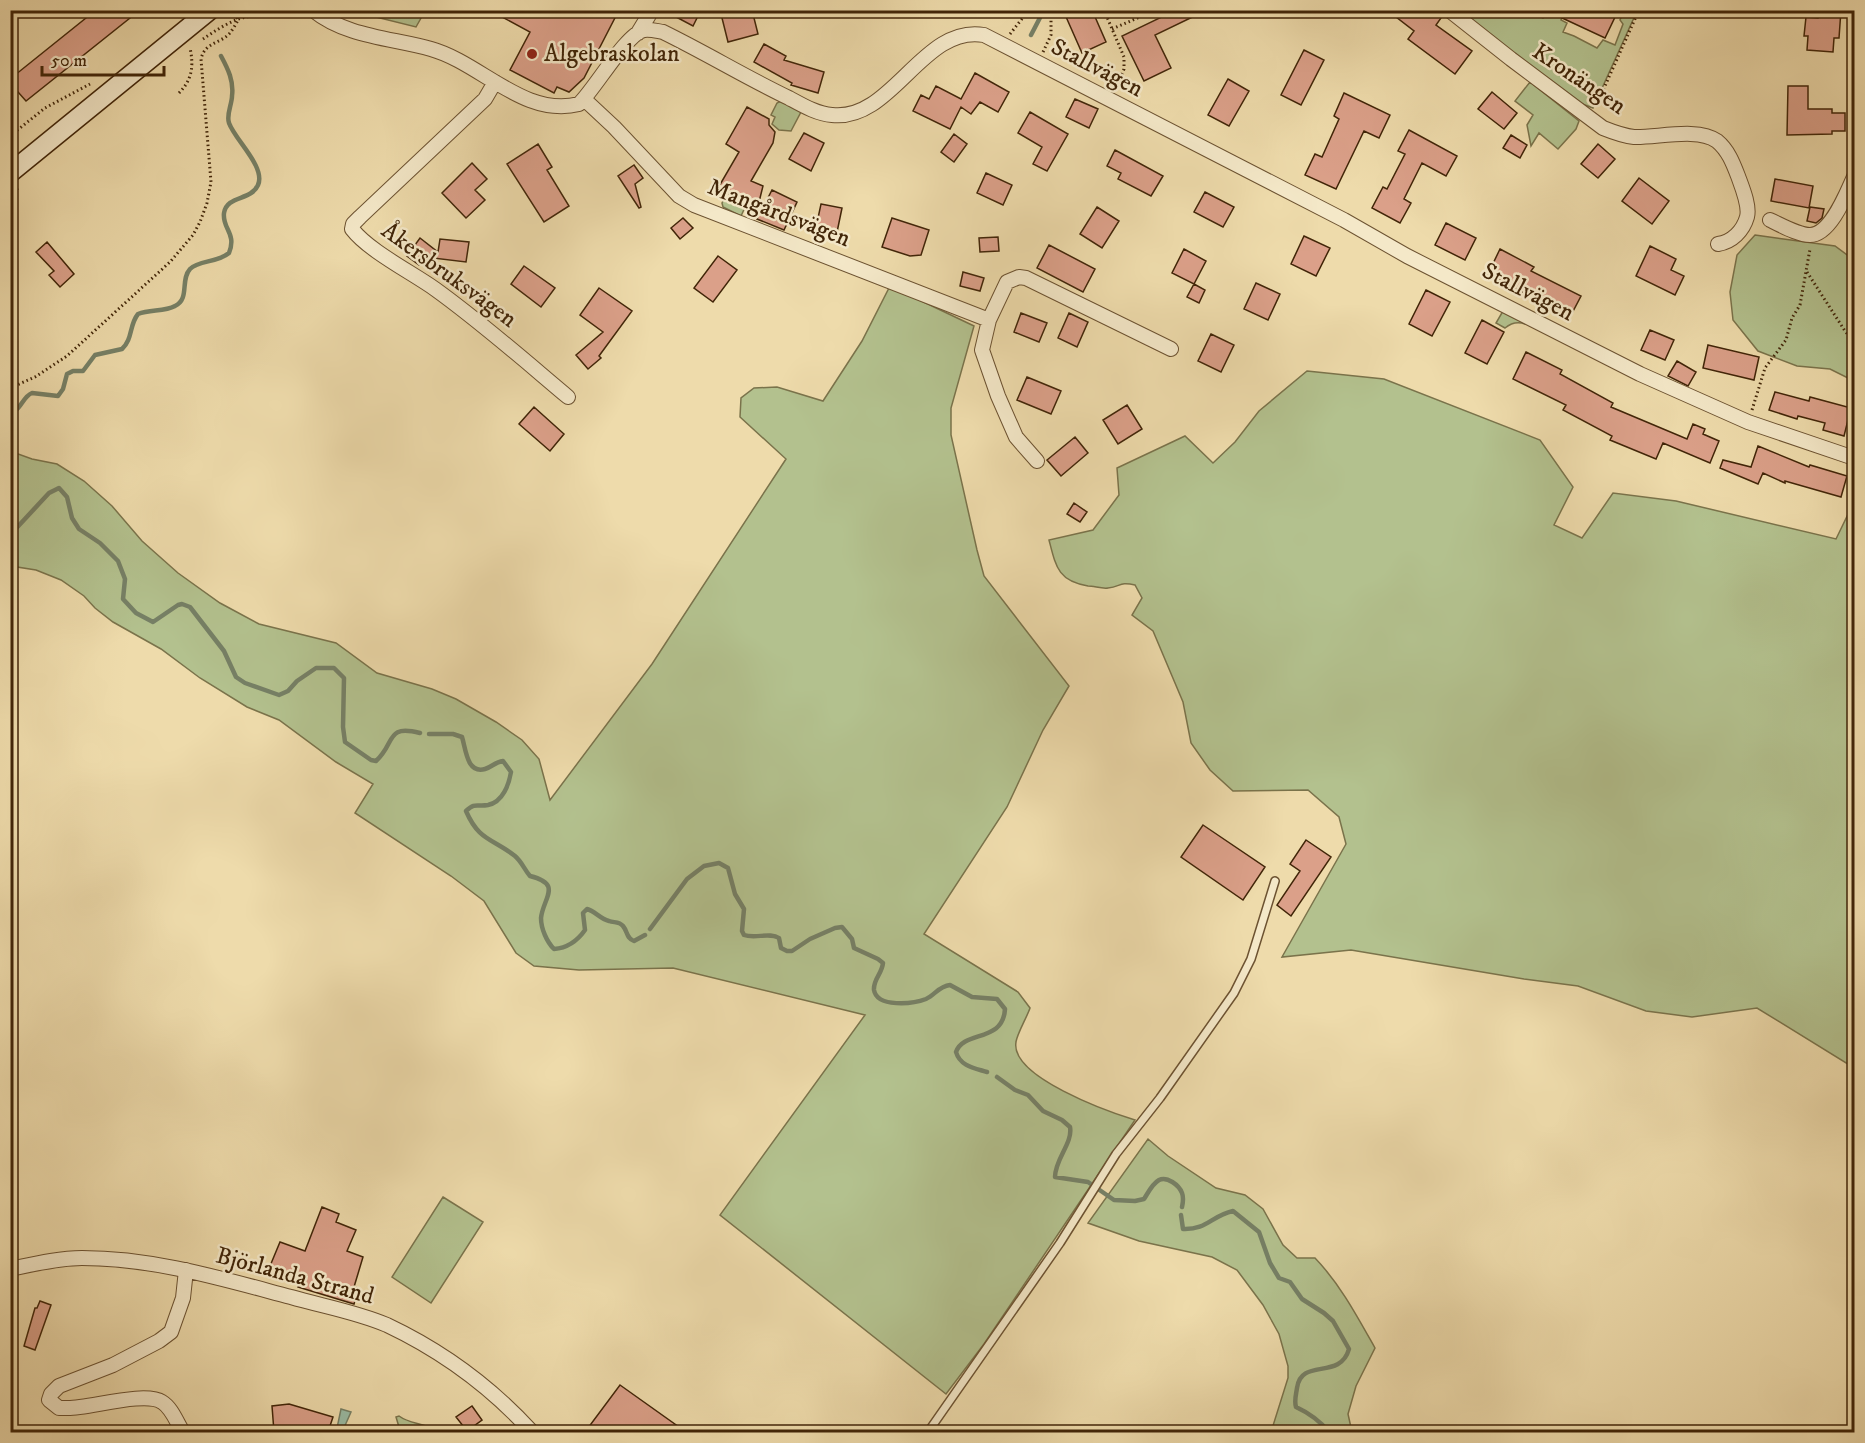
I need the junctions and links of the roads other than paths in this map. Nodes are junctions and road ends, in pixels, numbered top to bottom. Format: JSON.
{"nodes":[{"id":1,"x":210,"y":10,"type":"edge"},
{"id":2,"x":313,"y":10,"type":"edge"},
{"id":3,"x":652,"y":10,"type":"edge"},
{"id":4,"x":1449,"y":10,"type":"edge"},
{"id":5,"x":638,"y":33,"type":"junction"},
{"id":6,"x":495,"y":82,"type":"junction"},
{"id":7,"x":584,"y":99,"type":"junction"},
{"id":8,"x":1854,"y":177,"type":"edge"},
{"id":9,"x":15,"y":180,"type":"edge"},
{"id":10,"x":1770,"y":220,"type":"dead end"},
{"id":11,"x":1718,"y":244,"type":"dead end"},
{"id":12,"x":989,"y":320,"type":"junction"},
{"id":13,"x":1171,"y":349,"type":"dead end"},
{"id":14,"x":568,"y":397,"type":"dead end"},
{"id":15,"x":1854,"y":458,"type":"edge"},
{"id":16,"x":1037,"y":461,"type":"dead end"},
{"id":17,"x":1275,"y":881,"type":"dead end"},
{"id":18,"x":10,"y":1269,"type":"edge"},
{"id":19,"x":186,"y":1270,"type":"junction"},
{"id":20,"x":183,"y":1432,"type":"edge"},
{"id":21,"x":531,"y":1432,"type":"edge"},
{"id":22,"x":928,"y":1432,"type":"edge"}],
"edges":[{"from":1,"to":9,"type":"street"},
{"from":2,"to":6,"type":"street"},
{"from":3,"to":5,"type":"street"},
{"from":4,"to":11,"type":"street","name":"Kronängen"},
{"from":5,"to":7,"type":"street"},
{"from":5,"to":15,"type":"street","name":"Stallvägen"},
{"from":6,"to":7,"type":"street"},
{"from":6,"to":14,"type":"street","name":"Åkersbruksvägen"},
{"from":7,"to":12,"type":"street","name":"Mangårdsvägen"},
{"from":8,"to":10,"type":"street"},
{"from":12,"to":13,"type":"street"},
{"from":12,"to":16,"type":"street"},
{"from":17,"to":22,"type":"lane"},
{"from":18,"to":19,"type":"street","name":"Björlanda Strand"},
{"from":19,"to":20,"type":"street"},
{"from":19,"to":21,"type":"street","name":"Björlanda Strand"}]}
